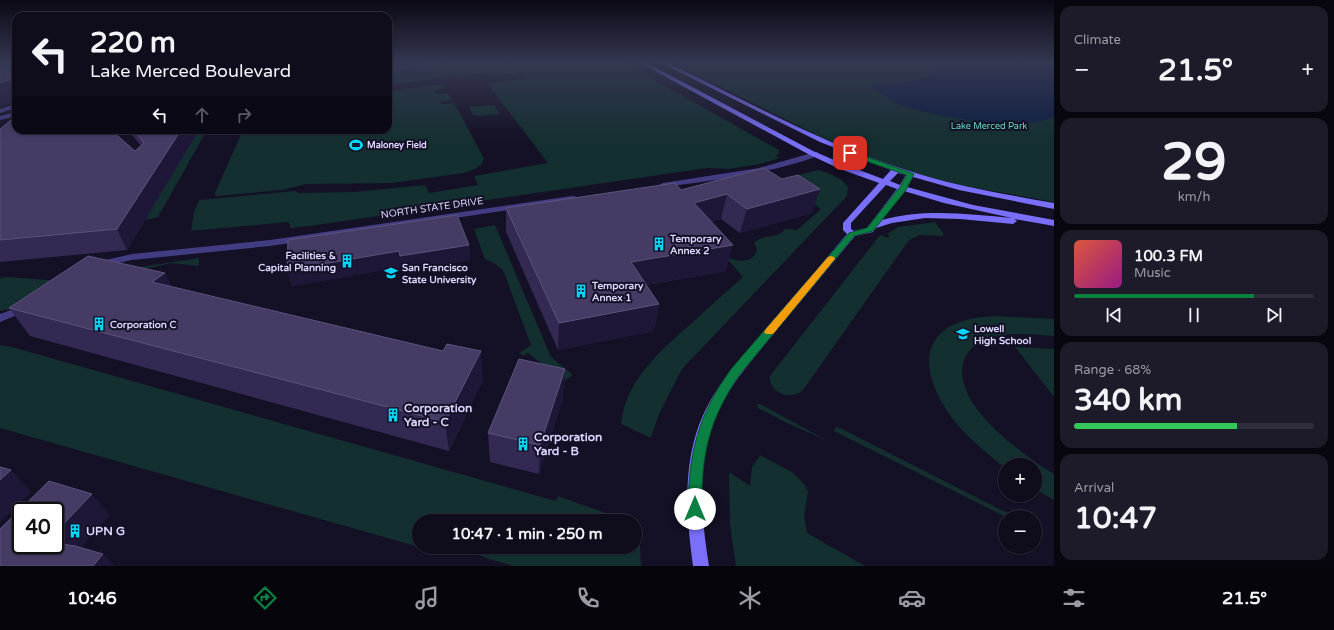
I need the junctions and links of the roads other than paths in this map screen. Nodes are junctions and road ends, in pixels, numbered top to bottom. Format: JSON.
{"nodes":[{"id":1,"x":693,"y":89,"type":"edge"},
{"id":2,"x":718,"y":89,"type":"edge"},
{"id":3,"x":12,"y":107,"type":"edge"},
{"id":4,"x":0,"y":110,"type":"edge"},
{"id":5,"x":12,"y":115,"type":"edge"},
{"id":6,"x":0,"y":118,"type":"edge"},
{"id":7,"x":815,"y":154,"type":"junction"},
{"id":8,"x":896,"y":170,"type":"junction"},
{"id":9,"x":911,"y":174,"type":"junction"},
{"id":10,"x":884,"y":182,"type":"junction"},
{"id":11,"x":651,"y":187,"type":"edge"},
{"id":12,"x":903,"y":188,"type":"junction"},
{"id":13,"x":580,"y":197,"type":"edge"},
{"id":14,"x":1054,"y":206,"type":"edge"},
{"id":15,"x":1054,"y":224,"type":"edge"},
{"id":16,"x":873,"y":226,"type":"junction"},
{"id":17,"x":852,"y":234,"type":"junction"},
{"id":18,"x":94,"y":266,"type":"edge"},
{"id":19,"x":37,"y":302,"type":"edge"},
{"id":20,"x":0,"y":318,"type":"edge"},
{"id":21,"x":701,"y":566,"type":"edge"}],
"edges":[{"from":1,"to":7,"type":"main road"},
{"from":2,"to":8,"type":"main road"},
{"from":3,"to":4,"type":"street"},
{"from":5,"to":6,"type":"street"},
{"from":7,"to":10,"type":"main road"},
{"from":7,"to":11,"type":"street"},
{"from":8,"to":9,"type":"main road"},
{"from":8,"to":10,"type":"main road"},
{"from":9,"to":12,"type":"main road"},
{"from":9,"to":14,"type":"main road"},
{"from":10,"to":12,"type":"main road"},
{"from":10,"to":17,"type":"main road"},
{"from":12,"to":15,"type":"main road"},
{"from":12,"to":16,"type":"main road"},
{"from":13,"to":18,"type":"street","name":"NORTH STATE DRIVE"},
{"from":15,"to":16,"type":"main road"},
{"from":16,"to":17,"type":"main road"},
{"from":17,"to":21,"type":"main road"},
{"from":19,"to":20,"type":"street"}]}
